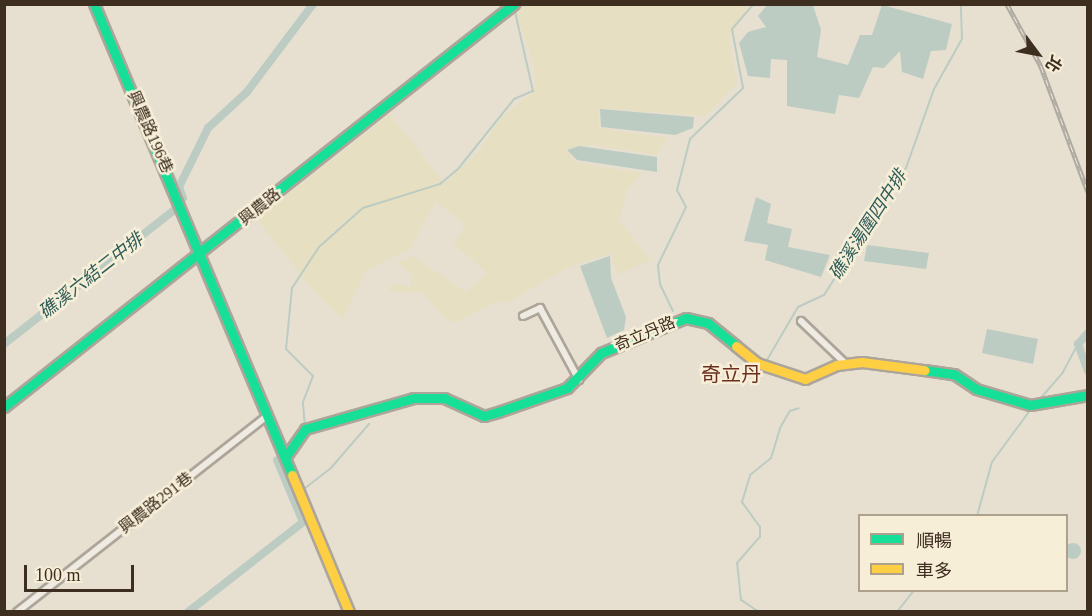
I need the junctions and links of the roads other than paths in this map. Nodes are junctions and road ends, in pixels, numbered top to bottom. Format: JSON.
{"nodes":[{"id":1,"x":514,"y":4,"type":"edge"},
{"id":2,"x":96,"y":8,"type":"edge"},
{"id":3,"x":202,"y":252,"type":"junction"},
{"id":4,"x":522,"y":316,"type":"dead end"},
{"id":5,"x":801,"y":321,"type":"dead end"},
{"id":6,"x":845,"y":363,"type":"junction"},
{"id":7,"x":579,"y":380,"type":"junction"},
{"id":8,"x":1088,"y":395,"type":"edge"},
{"id":9,"x":4,"y":406,"type":"edge"},
{"id":10,"x":267,"y":417,"type":"junction"},
{"id":11,"x":287,"y":455,"type":"junction"},
{"id":12,"x":17,"y":612,"type":"edge"},
{"id":13,"x":349,"y":612,"type":"edge"}],
"edges":[{"from":1,"to":3,"type":"street","name":"興農路"},
{"from":2,"to":3,"type":"street","name":"興農路196巷"},
{"from":3,"to":9,"type":"street","name":"興農路"},
{"from":3,"to":10,"type":"street"},
{"from":4,"to":7,"type":"street"},
{"from":5,"to":6,"type":"street"},
{"from":6,"to":7,"type":"street","name":"奇立丹路"},
{"from":6,"to":8,"type":"street","name":"奇立丹路"},
{"from":7,"to":11,"type":"street"},
{"from":10,"to":11,"type":"street"},
{"from":10,"to":12,"type":"street","name":"興農路291巷"},
{"from":11,"to":13,"type":"street"}]}
